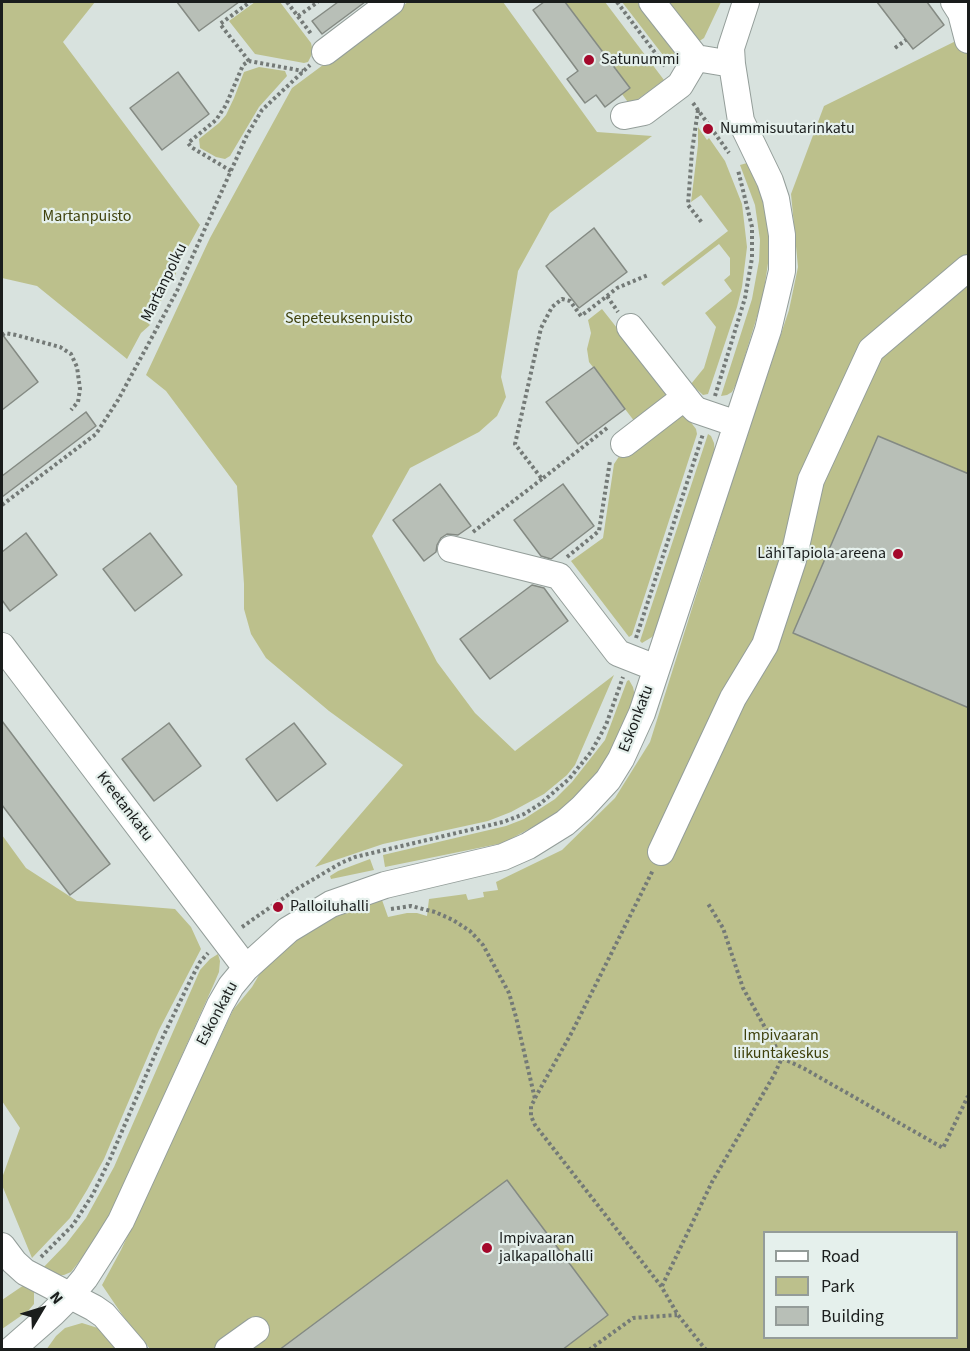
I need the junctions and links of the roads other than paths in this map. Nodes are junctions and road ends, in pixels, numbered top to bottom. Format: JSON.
{"nodes":[{"id":1,"x":391,"y":2,"type":"edge"},
{"id":2,"x":652,"y":2,"type":"edge"},
{"id":3,"x":747,"y":2,"type":"edge"},
{"id":4,"x":954,"y":2,"type":"edge"},
{"id":5,"x":969,"y":40,"type":"edge"},
{"id":6,"x":325,"y":52,"type":"road end"},
{"id":7,"x":696,"y":58,"type":"junction"},
{"id":8,"x":732,"y":64,"type":"junction"},
{"id":9,"x":624,"y":116,"type":"dead end"},
{"id":10,"x":969,"y":268,"type":"edge"},
{"id":11,"x":630,"y":327,"type":"road end"},
{"id":12,"x":685,"y":397,"type":"junction"},
{"id":13,"x":737,"y":424,"type":"junction"},
{"id":14,"x":624,"y":444,"type":"road end"},
{"id":15,"x":451,"y":549,"type":"road end"},
{"id":16,"x":2,"y":646,"type":"edge"},
{"id":17,"x":656,"y":668,"type":"junction"},
{"id":18,"x":661,"y":852,"type":"road end"},
{"id":19,"x":246,"y":968,"type":"junction"},
{"id":20,"x":11,"y":1262,"type":"edge"},
{"id":21,"x":70,"y":1296,"type":"junction"},
{"id":22,"x":256,"y":1330,"type":"dead end"},
{"id":23,"x":11,"y":1350,"type":"edge"},
{"id":24,"x":134,"y":1350,"type":"edge"},
{"id":25,"x":228,"y":1350,"type":"edge"}],
"edges":[{"from":1,"to":6,"type":"street"},
{"from":2,"to":7,"type":"street"},
{"from":3,"to":8,"type":"street"},
{"from":4,"to":5,"type":"street"},
{"from":7,"to":8,"type":"street"},
{"from":7,"to":9,"type":"street"},
{"from":8,"to":13,"type":"street","name":"Eskonkatu"},
{"from":10,"to":18,"type":"street"},
{"from":11,"to":12,"type":"street"},
{"from":12,"to":13,"type":"street"},
{"from":12,"to":14,"type":"street"},
{"from":13,"to":17,"type":"street","name":"Eskonkatu"},
{"from":15,"to":17,"type":"street"},
{"from":16,"to":19,"type":"street","name":"Kreetankatu"},
{"from":17,"to":19,"type":"street","name":"Eskonkatu"},
{"from":19,"to":21,"type":"street","name":"Eskonkatu"},
{"from":20,"to":21,"type":"street"},
{"from":21,"to":23,"type":"street","name":"Eskonkatu"},
{"from":21,"to":24,"type":"street"},
{"from":22,"to":25,"type":"street"}]}
